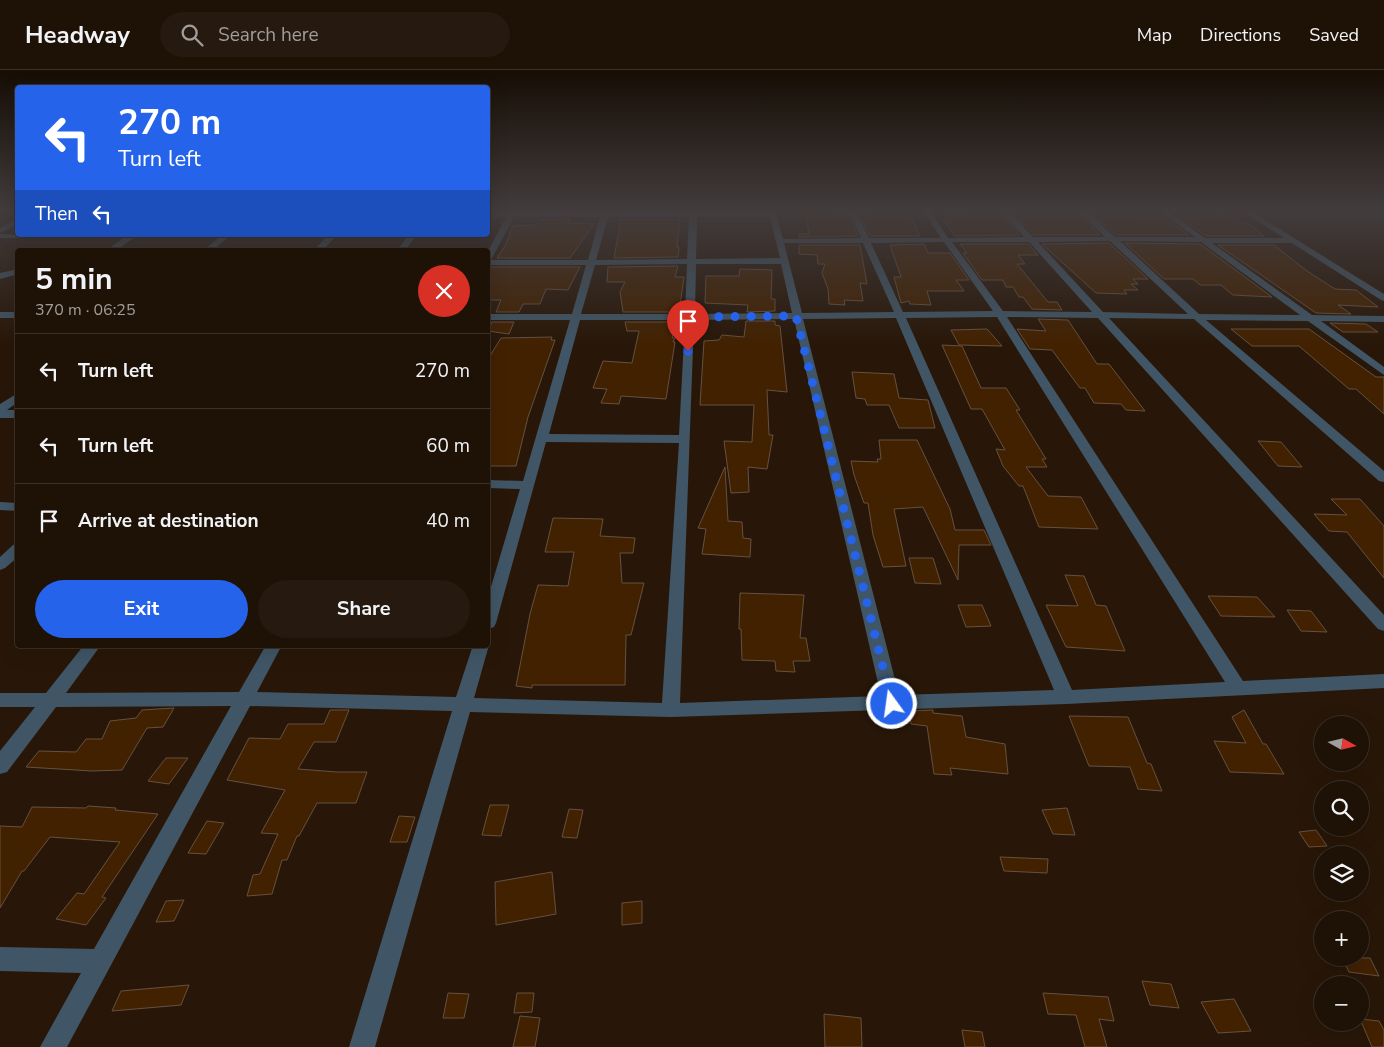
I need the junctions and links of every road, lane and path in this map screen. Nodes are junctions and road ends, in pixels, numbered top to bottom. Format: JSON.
{"nodes":[{"id":1,"x":592,"y":256,"type":"edge"},
{"id":2,"x":690,"y":256,"type":"edge"},
{"id":3,"x":782,"y":256,"type":"edge"},
{"id":4,"x":874,"y":256,"type":"edge"},
{"id":5,"x":957,"y":256,"type":"edge"},
{"id":6,"x":1046,"y":256,"type":"edge"},
{"id":7,"x":1131,"y":256,"type":"edge"},
{"id":8,"x":1226,"y":256,"type":"edge"},
{"id":9,"x":1317,"y":256,"type":"edge"},
{"id":10,"x":783,"y":261,"type":"junction"},
{"id":11,"x":690,"y":262,"type":"junction"},
{"id":12,"x":490,"y":263,"type":"edge"},
{"id":13,"x":590,"y":263,"type":"junction"},
{"id":14,"x":15,"y":272,"type":"edge"},
{"id":15,"x":0,"y":276,"type":"edge"},
{"id":16,"x":1384,"y":298,"type":"edge"},
{"id":17,"x":15,"y":314,"type":"edge"},
{"id":18,"x":1000,"y":314,"type":"junction"},
{"id":19,"x":0,"y":315,"type":"edge"},
{"id":20,"x":900,"y":315,"type":"junction"},
{"id":21,"x":1101,"y":315,"type":"junction"},
{"id":22,"x":796,"y":316,"type":"junction"},
{"id":23,"x":490,"y":317,"type":"edge"},
{"id":24,"x":576,"y":317,"type":"junction"},
{"id":25,"x":688,"y":317,"type":"junction"},
{"id":26,"x":1197,"y":317,"type":"junction"},
{"id":27,"x":1310,"y":318,"type":"junction"},
{"id":28,"x":1384,"y":318,"type":"edge"},
{"id":29,"x":1384,"y":372,"type":"edge"},
{"id":30,"x":15,"y":398,"type":"edge"},
{"id":31,"x":0,"y":410,"type":"edge"},
{"id":32,"x":0,"y":414,"type":"edge"},
{"id":33,"x":15,"y":414,"type":"edge"},
{"id":34,"x":543,"y":438,"type":"junction"},
{"id":35,"x":685,"y":439,"type":"junction"},
{"id":36,"x":1384,"y":478,"type":"edge"},
{"id":37,"x":490,"y":484,"type":"edge"},
{"id":38,"x":528,"y":485,"type":"junction"},
{"id":39,"x":0,"y":506,"type":"edge"},
{"id":40,"x":15,"y":507,"type":"edge"},
{"id":41,"x":15,"y":551,"type":"edge"},
{"id":42,"x":0,"y":565,"type":"edge"},
{"id":43,"x":490,"y":616,"type":"edge"},
{"id":44,"x":1384,"y":625,"type":"edge"},
{"id":45,"x":91,"y":648,"type":"edge"},
{"id":46,"x":272,"y":648,"type":"edge"},
{"id":47,"x":480,"y":648,"type":"edge"},
{"id":48,"x":1384,"y":681,"type":"edge"},
{"id":49,"x":1239,"y":689,"type":"junction"},
{"id":50,"x":1066,"y":697,"type":"junction"},
{"id":51,"x":52,"y":699,"type":"junction"},
{"id":52,"x":244,"y":699,"type":"junction"},
{"id":53,"x":0,"y":700,"type":"edge"},
{"id":54,"x":892,"y":704,"type":"junction"},
{"id":55,"x":463,"y":705,"type":"junction"},
{"id":56,"x":671,"y":710,"type":"junction"},
{"id":57,"x":0,"y":766,"type":"edge"},
{"id":58,"x":0,"y":959,"type":"edge"},
{"id":59,"x":100,"y":961,"type":"junction"},
{"id":60,"x":53,"y":1047,"type":"edge"},
{"id":61,"x":362,"y":1047,"type":"edge"}],
"edges":[{"from":1,"to":13,"type":"street"},
{"from":2,"to":11,"type":"street"},
{"from":3,"to":10,"type":"street"},
{"from":4,"to":20,"type":"street"},
{"from":5,"to":18,"type":"street"},
{"from":6,"to":21,"type":"street"},
{"from":7,"to":26,"type":"street"},
{"from":8,"to":27,"type":"street"},
{"from":9,"to":16,"type":"street"},
{"from":10,"to":11,"type":"street"},
{"from":10,"to":22,"type":"street"},
{"from":11,"to":13,"type":"street"},
{"from":11,"to":25,"type":"street"},
{"from":12,"to":13,"type":"street"},
{"from":13,"to":24,"type":"street"},
{"from":14,"to":15,"type":"street"},
{"from":17,"to":19,"type":"street"},
{"from":18,"to":20,"type":"street"},
{"from":18,"to":21,"type":"street"},
{"from":18,"to":49,"type":"street"},
{"from":20,"to":22,"type":"street"},
{"from":20,"to":50,"type":"street"},
{"from":21,"to":26,"type":"street"},
{"from":21,"to":44,"type":"street"},
{"from":22,"to":25,"type":"street"},
{"from":22,"to":54,"type":"street"},
{"from":23,"to":24,"type":"street"},
{"from":24,"to":25,"type":"street"},
{"from":24,"to":34,"type":"street"},
{"from":25,"to":35,"type":"street"},
{"from":26,"to":27,"type":"street"},
{"from":26,"to":36,"type":"street"},
{"from":27,"to":28,"type":"street"},
{"from":27,"to":29,"type":"street"},
{"from":30,"to":31,"type":"street"},
{"from":32,"to":33,"type":"street"},
{"from":34,"to":35,"type":"street"},
{"from":34,"to":38,"type":"street"},
{"from":35,"to":56,"type":"street"},
{"from":37,"to":38,"type":"street"},
{"from":38,"to":43,"type":"street"},
{"from":39,"to":40,"type":"street"},
{"from":41,"to":42,"type":"street"},
{"from":45,"to":51,"type":"street"},
{"from":46,"to":52,"type":"street"},
{"from":47,"to":55,"type":"street"},
{"from":48,"to":49,"type":"street"},
{"from":49,"to":50,"type":"street"},
{"from":50,"to":54,"type":"street"},
{"from":51,"to":52,"type":"street"},
{"from":51,"to":53,"type":"street"},
{"from":51,"to":57,"type":"street"},
{"from":52,"to":55,"type":"street"},
{"from":52,"to":59,"type":"street"},
{"from":54,"to":56,"type":"street"},
{"from":55,"to":56,"type":"street"},
{"from":55,"to":61,"type":"street"},
{"from":58,"to":59,"type":"street"},
{"from":59,"to":60,"type":"street"}]}
